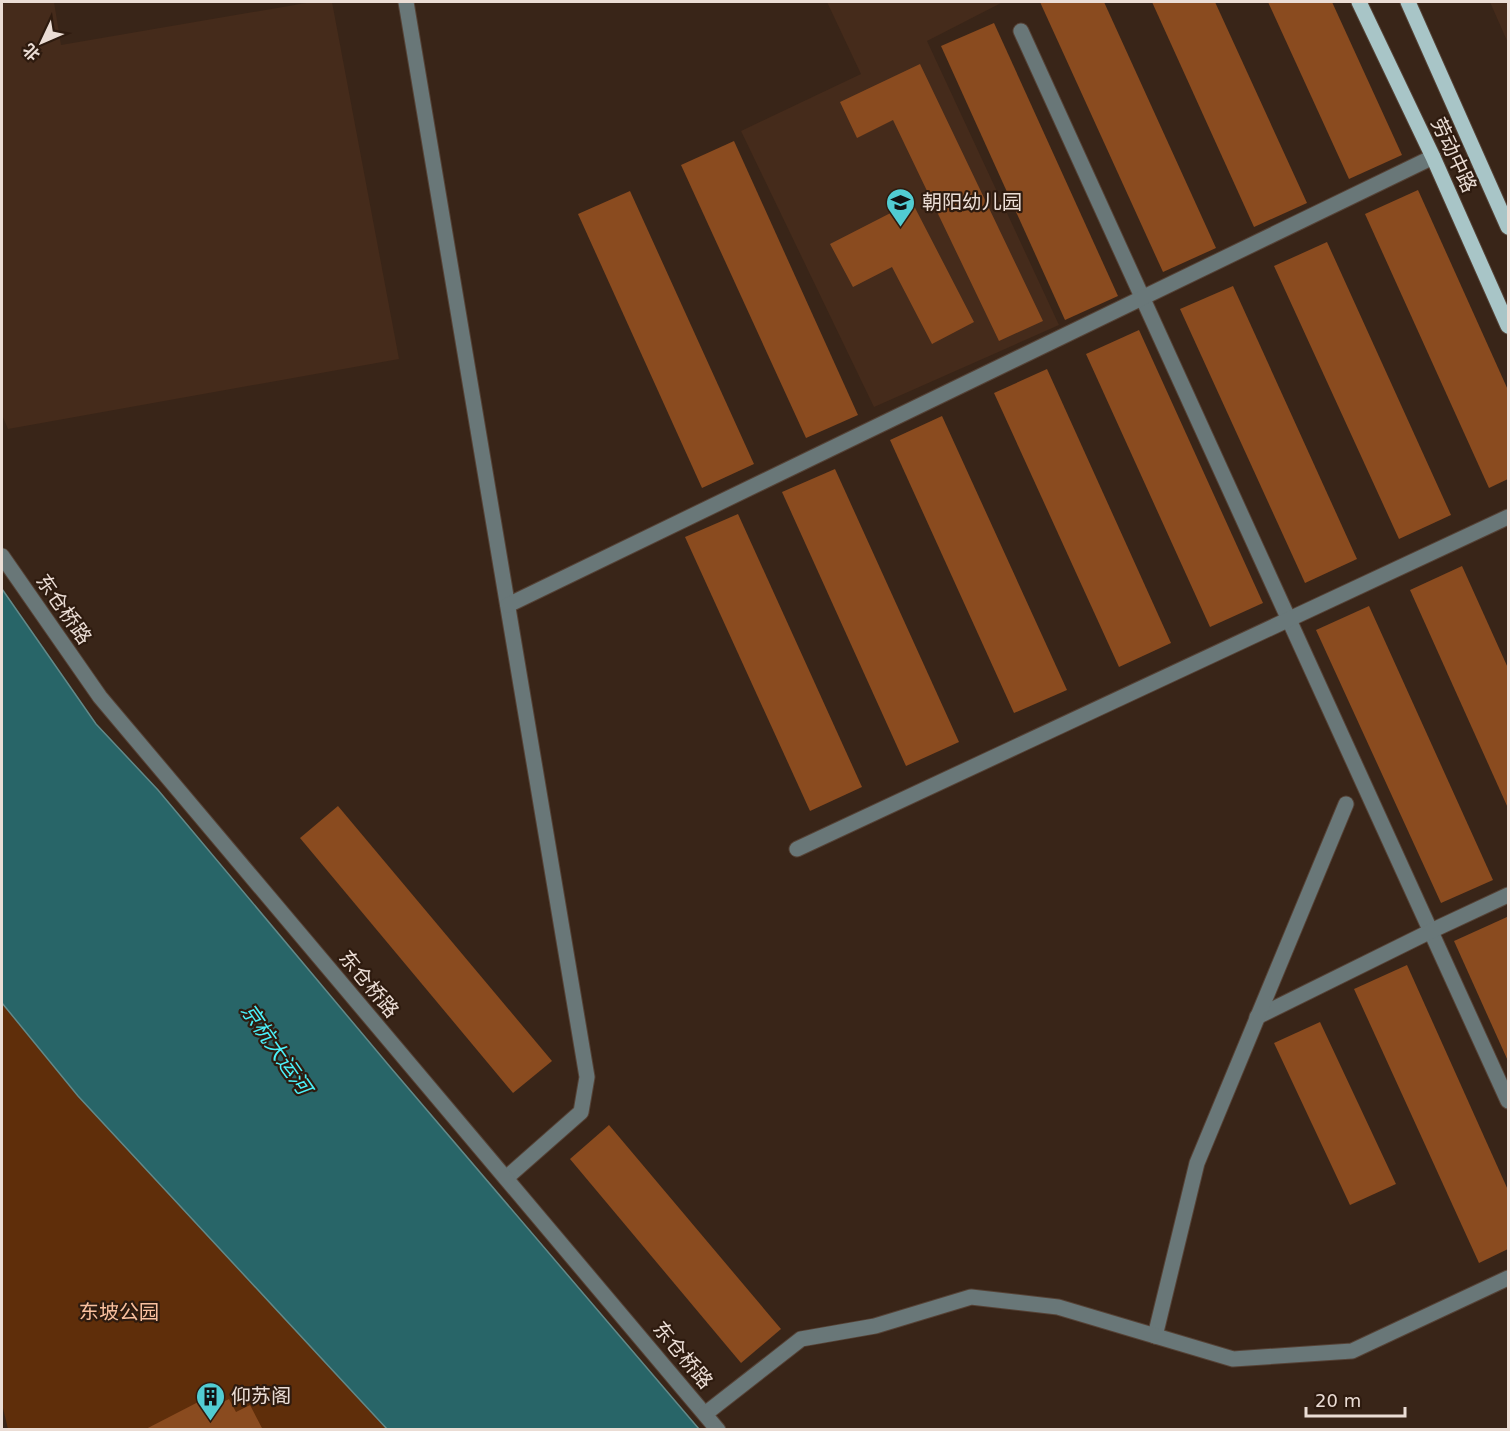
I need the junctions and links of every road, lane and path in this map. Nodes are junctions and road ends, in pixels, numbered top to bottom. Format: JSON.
{"nodes":[{"id":1,"x":406,"y":2,"type":"edge"},
{"id":2,"x":1359,"y":2,"type":"edge"},
{"id":3,"x":1408,"y":2,"type":"edge"},
{"id":4,"x":1021,"y":31,"type":"dead end"},
{"id":5,"x":1433,"y":157,"type":"junction"},
{"id":6,"x":1509,"y":227,"type":"edge"},
{"id":7,"x":1143,"y":297,"type":"junction"},
{"id":8,"x":1509,"y":326,"type":"edge"},
{"id":9,"x":1509,"y":517,"type":"edge"},
{"id":10,"x":2,"y":556,"type":"edge"},
{"id":11,"x":508,"y":605,"type":"junction"},
{"id":12,"x":1290,"y":619,"type":"junction"},
{"id":13,"x":1346,"y":804,"type":"dead end"},
{"id":14,"x":797,"y":849,"type":"dead end"},
{"id":15,"x":1509,"y":895,"type":"edge"},
{"id":16,"x":1431,"y":930,"type":"junction"},
{"id":17,"x":1257,"y":1017,"type":"junction"},
{"id":18,"x":1509,"y":1101,"type":"edge"},
{"id":19,"x":506,"y":1178,"type":"junction"},
{"id":20,"x":1509,"y":1278,"type":"edge"},
{"id":21,"x":1155,"y":1336,"type":"junction"},
{"id":22,"x":705,"y":1414,"type":"junction"},
{"id":23,"x":718,"y":1430,"type":"edge"}],
"edges":[{"from":1,"to":11,"type":"lane"},
{"from":2,"to":5,"type":"main road","name":"劳动中路"},
{"from":3,"to":6,"type":"main road","name":"劳动中路"},
{"from":4,"to":7,"type":"lane"},
{"from":5,"to":7,"type":"lane"},
{"from":5,"to":8,"type":"main road","name":"劳动中路"},
{"from":7,"to":11,"type":"lane"},
{"from":7,"to":12,"type":"lane"},
{"from":9,"to":12,"type":"lane"},
{"from":10,"to":19,"type":"lane","name":"东仓桥路"},
{"from":11,"to":19,"type":"lane"},
{"from":12,"to":14,"type":"lane"},
{"from":12,"to":16,"type":"lane"},
{"from":13,"to":17,"type":"lane"},
{"from":15,"to":16,"type":"lane"},
{"from":16,"to":17,"type":"lane"},
{"from":16,"to":18,"type":"lane"},
{"from":17,"to":21,"type":"lane"},
{"from":19,"to":22,"type":"lane","name":"东仓桥路"},
{"from":20,"to":21,"type":"lane"},
{"from":21,"to":22,"type":"lane"},
{"from":22,"to":23,"type":"lane","name":"东仓桥路"}]}
